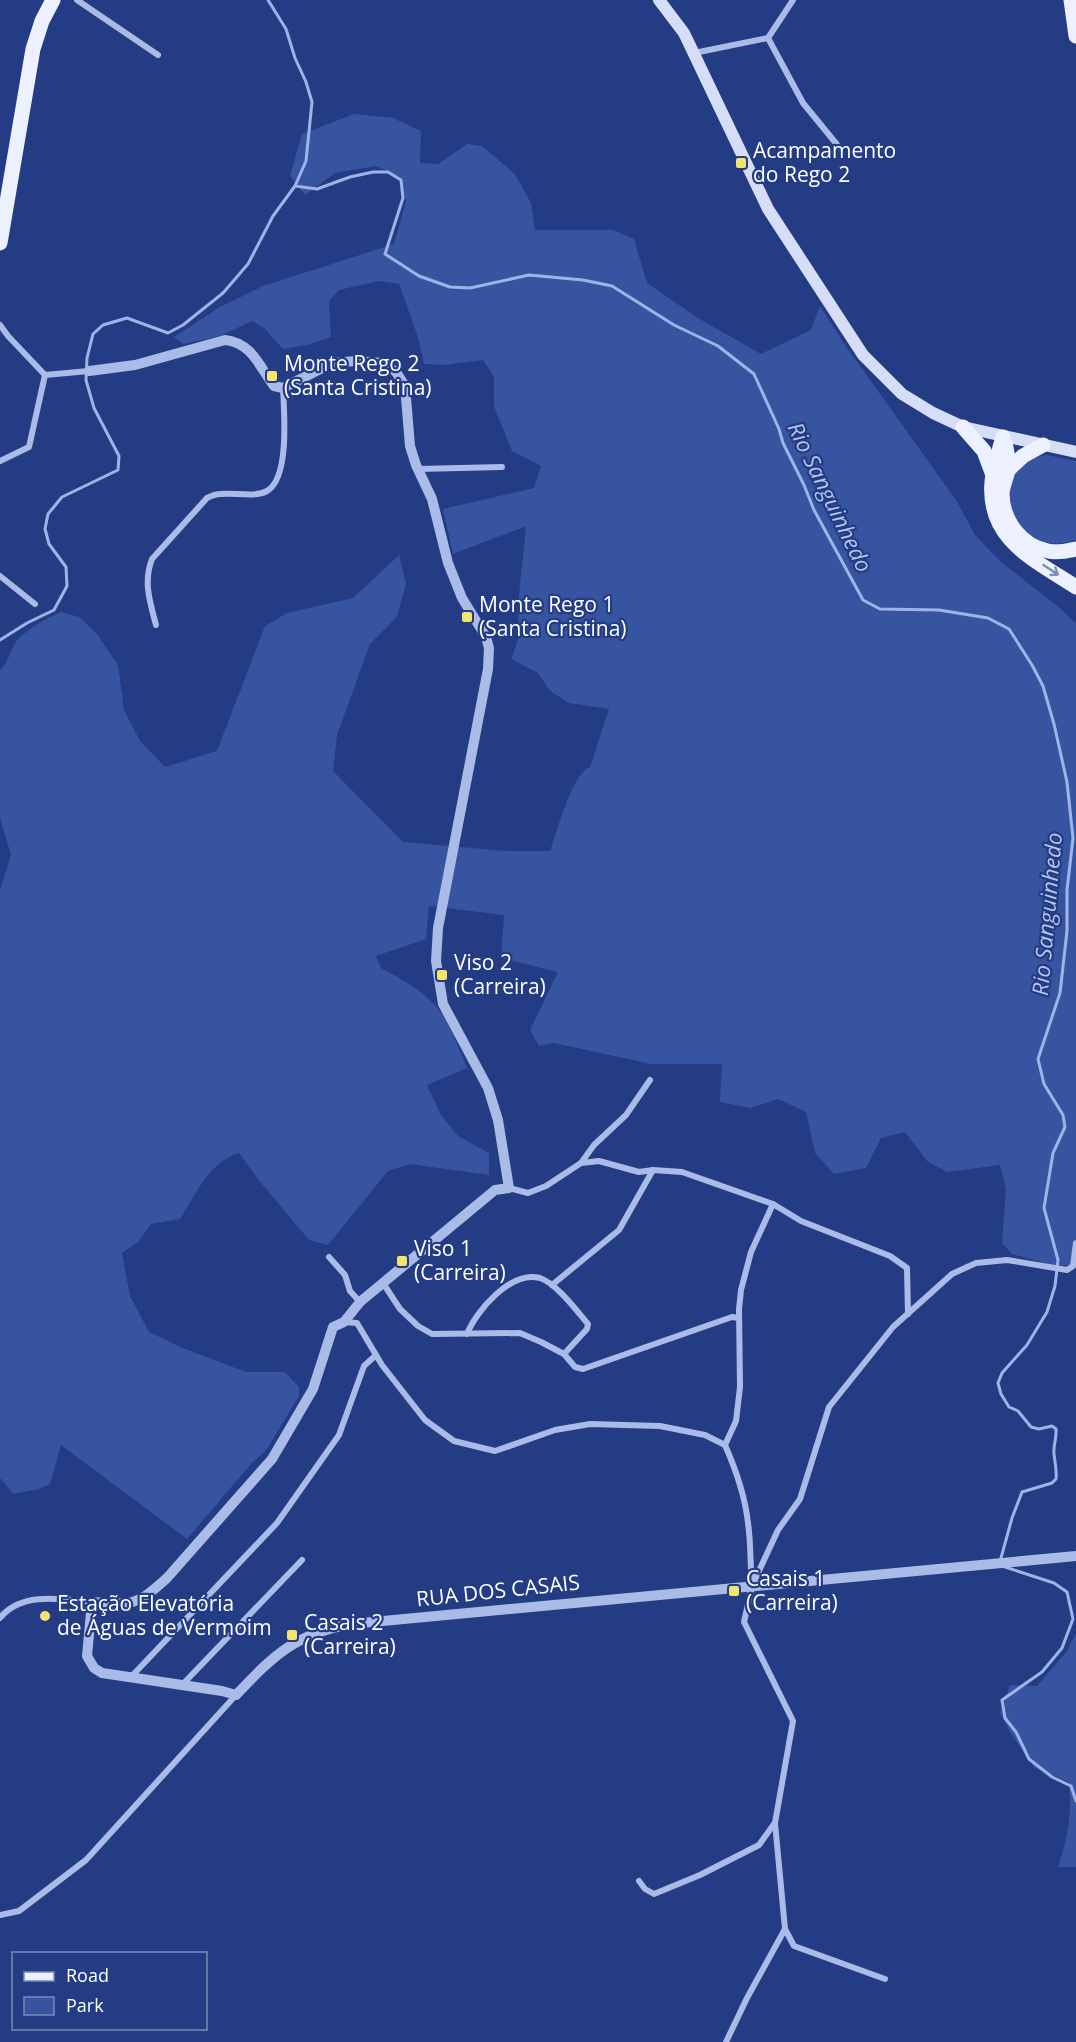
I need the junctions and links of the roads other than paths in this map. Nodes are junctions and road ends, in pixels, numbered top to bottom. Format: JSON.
{"nodes":[{"id":1,"x":53,"y":0,"type":"edge"},
{"id":2,"x":77,"y":0,"type":"edge"},
{"id":3,"x":659,"y":0,"type":"edge"},
{"id":4,"x":793,"y":0,"type":"edge"},
{"id":5,"x":1071,"y":0,"type":"edge"},
{"id":6,"x":1076,"y":36,"type":"edge"},
{"id":7,"x":768,"y":38,"type":"junction"},
{"id":8,"x":694,"y":53,"type":"junction"},
{"id":9,"x":158,"y":55,"type":"dead end"},
{"id":10,"x":839,"y":147,"type":"dead end"},
{"id":11,"x":0,"y":243,"type":"edge"},
{"id":12,"x":0,"y":325,"type":"edge"},
{"id":13,"x":86,"y":372,"type":"joint"},
{"id":14,"x":45,"y":375,"type":"junction"},
{"id":15,"x":283,"y":388,"type":"junction"},
{"id":16,"x":963,"y":427,"type":"junction"},
{"id":17,"x":1003,"y":437,"type":"junction"},
{"id":18,"x":1043,"y":445,"type":"junction"},
{"id":19,"x":1076,"y":452,"type":"edge"},
{"id":20,"x":0,"y":461,"type":"edge"},
{"id":21,"x":501,"y":467,"type":"dead end"},
{"id":22,"x":418,"y":470,"type":"junction"},
{"id":23,"x":1000,"y":472,"type":"junction"},
{"id":24,"x":1076,"y":549,"type":"edge"},
{"id":25,"x":0,"y":576,"type":"edge"},
{"id":26,"x":1076,"y":587,"type":"edge"},
{"id":27,"x":34,"y":604,"type":"dead end"},
{"id":28,"x":156,"y":625,"type":"dead end"},
{"id":29,"x":650,"y":1080,"type":"dead end"},
{"id":30,"x":581,"y":1163,"type":"junction"},
{"id":31,"x":653,"y":1170,"type":"junction"},
{"id":32,"x":509,"y":1188,"type":"junction"},
{"id":33,"x":773,"y":1204,"type":"junction"},
{"id":34,"x":1076,"y":1243,"type":"edge"},
{"id":35,"x":329,"y":1257,"type":"dead end"},
{"id":36,"x":383,"y":1283,"type":"junction"},
{"id":37,"x":552,"y":1285,"type":"junction"},
{"id":38,"x":360,"y":1302,"type":"junction"},
{"id":39,"x":908,"y":1314,"type":"junction"},
{"id":40,"x":739,"y":1318,"type":"junction"},
{"id":41,"x":344,"y":1322,"type":"junction"},
{"id":42,"x":467,"y":1334,"type":"junction"},
{"id":43,"x":564,"y":1354,"type":"junction"},
{"id":44,"x":376,"y":1355,"type":"junction"},
{"id":45,"x":725,"y":1445,"type":"junction"},
{"id":46,"x":1076,"y":1556,"type":"edge"},
{"id":47,"x":302,"y":1560,"type":"dead end"},
{"id":48,"x":752,"y":1586,"type":"junction"},
{"id":49,"x":92,"y":1602,"type":"junction"},
{"id":50,"x":0,"y":1605,"type":"edge"},
{"id":51,"x":5,"y":1611,"type":"junction"},
{"id":52,"x":0,"y":1618,"type":"edge"},
{"id":53,"x":130,"y":1678,"type":"junction"},
{"id":54,"x":181,"y":1685,"type":"junction"},
{"id":55,"x":236,"y":1695,"type":"junction"},
{"id":56,"x":775,"y":1823,"type":"junction"},
{"id":57,"x":639,"y":1881,"type":"dead end"},
{"id":58,"x":0,"y":1915,"type":"edge"},
{"id":59,"x":785,"y":1929,"type":"junction"},
{"id":60,"x":885,"y":1979,"type":"dead end"},
{"id":61,"x":726,"y":2042,"type":"edge"}],
"edges":[{"from":1,"to":11,"type":"main road"},
{"from":2,"to":9,"type":"street"},
{"from":3,"to":8,"type":"main road"},
{"from":4,"to":7,"type":"street"},
{"from":5,"to":6,"type":"main road"},
{"from":7,"to":8,"type":"street"},
{"from":7,"to":10,"type":"street"},
{"from":8,"to":16,"type":"main road"},
{"from":12,"to":14,"type":"street"},
{"from":13,"to":14,"type":"street"},
{"from":13,"to":15,"type":"street"},
{"from":14,"to":20,"type":"street"},
{"from":15,"to":22,"type":"street"},
{"from":15,"to":28,"type":"street"},
{"from":16,"to":17,"type":"main road"},
{"from":16,"to":23,"type":"main road"},
{"from":17,"to":18,"type":"main road"},
{"from":17,"to":23,"type":"main road"},
{"from":18,"to":19,"type":"main road"},
{"from":18,"to":23,"type":"main road"},
{"from":21,"to":22,"type":"street"},
{"from":22,"to":32,"type":"street"},
{"from":23,"to":24,"type":"main road"},
{"from":23,"to":26,"type":"main road","one_way":true},
{"from":25,"to":27,"type":"street"},
{"from":29,"to":30,"type":"street"},
{"from":30,"to":31,"type":"street"},
{"from":30,"to":32,"type":"street"},
{"from":31,"to":33,"type":"street"},
{"from":31,"to":37,"type":"street"},
{"from":32,"to":36,"type":"street"},
{"from":33,"to":39,"type":"street"},
{"from":33,"to":40,"type":"street"},
{"from":34,"to":39,"type":"street"},
{"from":35,"to":38,"type":"street"},
{"from":36,"to":38,"type":"street"},
{"from":36,"to":42,"type":"street"},
{"from":37,"to":42,"type":"street"},
{"from":37,"to":43,"type":"street"},
{"from":38,"to":41,"type":"street"},
{"from":39,"to":48,"type":"street"},
{"from":40,"to":43,"type":"street"},
{"from":40,"to":45,"type":"street"},
{"from":41,"to":44,"type":"street"},
{"from":41,"to":49,"type":"street"},
{"from":42,"to":43,"type":"street"},
{"from":44,"to":45,"type":"street"},
{"from":44,"to":53,"type":"street"},
{"from":45,"to":48,"type":"street"},
{"from":46,"to":48,"type":"street","name":"RUA DOS CASAIS"},
{"from":47,"to":54,"type":"street"},
{"from":48,"to":55,"type":"street","name":"RUA DOS CASAIS"},
{"from":48,"to":56,"type":"street"},
{"from":49,"to":51,"type":"street"},
{"from":49,"to":53,"type":"street"},
{"from":50,"to":51,"type":"street"},
{"from":51,"to":52,"type":"street"},
{"from":53,"to":54,"type":"street"},
{"from":54,"to":55,"type":"street"},
{"from":55,"to":58,"type":"street","name":"RUA DOS CASAIS"},
{"from":56,"to":57,"type":"street"},
{"from":56,"to":59,"type":"street"},
{"from":59,"to":60,"type":"street"},
{"from":59,"to":61,"type":"street"}]}
